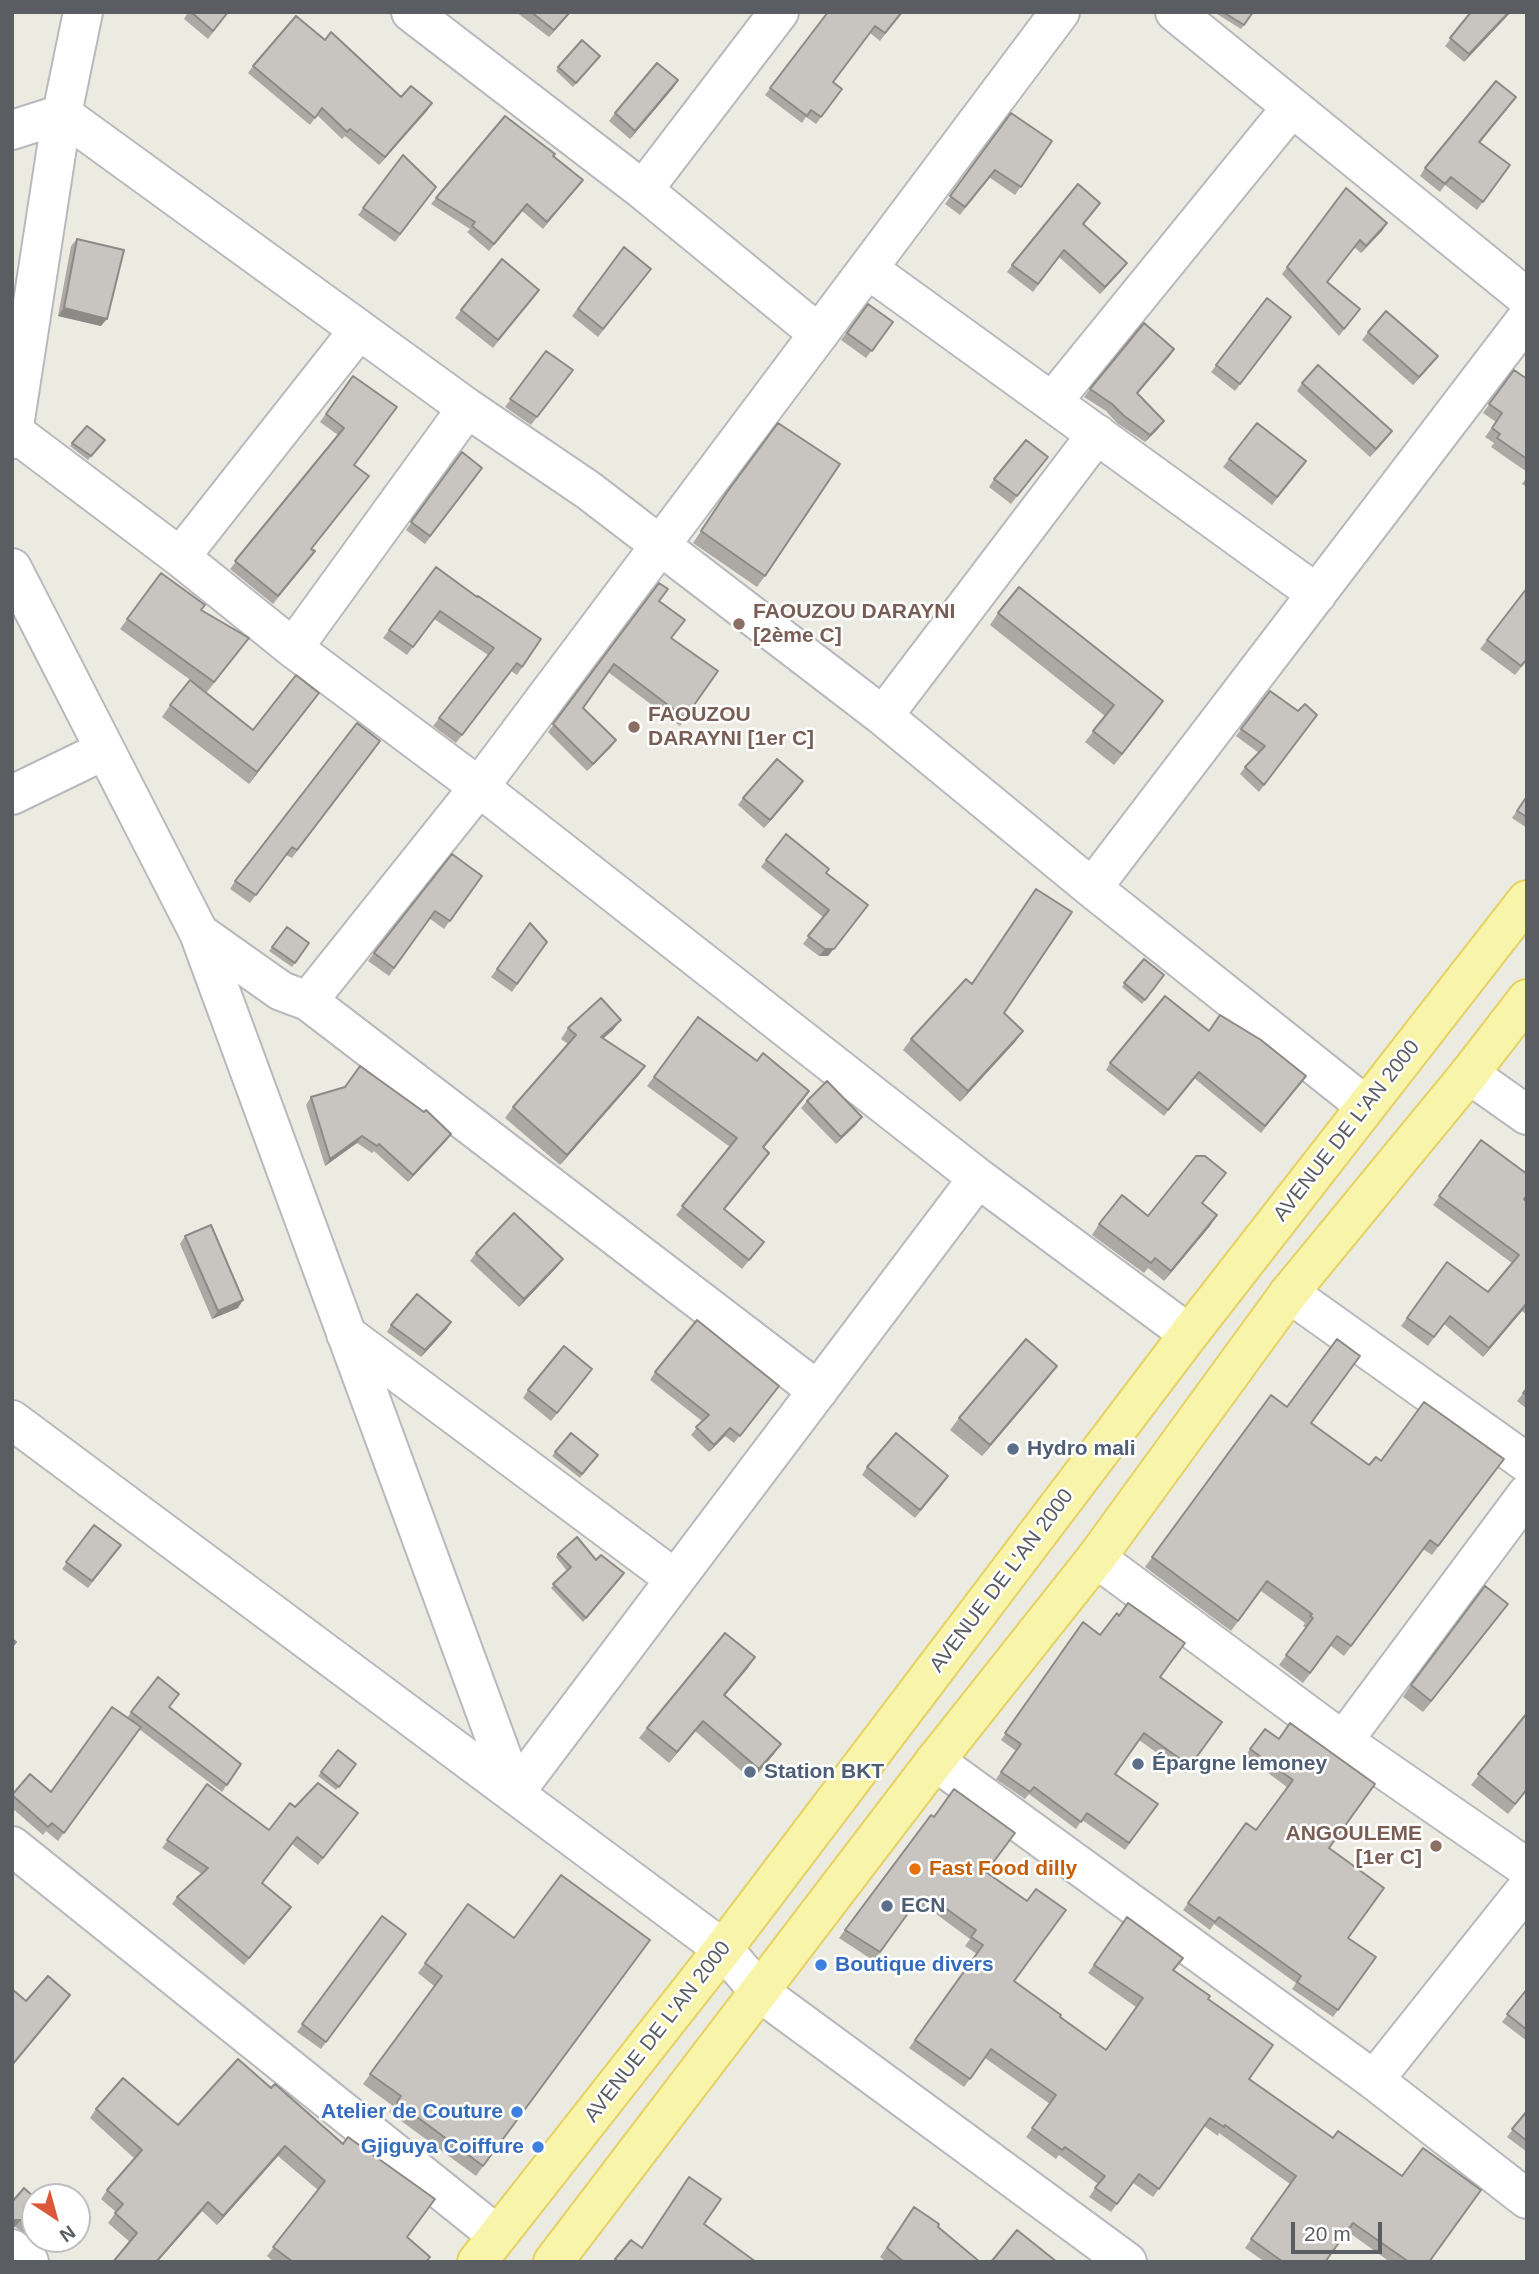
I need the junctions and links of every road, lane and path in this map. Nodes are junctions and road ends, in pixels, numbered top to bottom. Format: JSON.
{"nodes":[{"id":1,"x":83,"y":12,"type":"edge"},
{"id":2,"x":411,"y":12,"type":"edge"},
{"id":3,"x":779,"y":12,"type":"edge"},
{"id":4,"x":1060,"y":12,"type":"edge"},
{"id":5,"x":1175,"y":12,"type":"edge"},
{"id":6,"x":1292,"y":107,"type":"junction"},
{"id":7,"x":62,"y":114,"type":"junction"},
{"id":8,"x":12,"y":130,"type":"edge"},
{"id":9,"x":643,"y":190,"type":"junction"},
{"id":10,"x":868,"y":269,"type":"junction"},
{"id":11,"x":1527,"y":298,"type":"edge"},
{"id":12,"x":1527,"y":318,"type":"edge"},
{"id":13,"x":359,"y":330,"type":"junction"},
{"id":14,"x":819,"y":334,"type":"junction"},
{"id":15,"x":1052,"y":402,"type":"junction"},
{"id":16,"x":467,"y":408,"type":"junction"},
{"id":17,"x":1097,"y":434,"type":"junction"},
{"id":18,"x":13,"y":435,"type":"edge"},
{"id":19,"x":660,"y":546,"type":"junction"},
{"id":20,"x":180,"y":557,"type":"junction"},
{"id":21,"x":12,"y":568,"type":"edge"},
{"id":22,"x":1317,"y":594,"type":"junction"},
{"id":23,"x":292,"y":648,"type":"junction"},
{"id":24,"x":883,"y":716,"type":"junction"},
{"id":25,"x":106,"y":750,"type":"junction"},
{"id":26,"x":479,"y":787,"type":"junction"},
{"id":27,"x":12,"y":795,"type":"edge"},
{"id":28,"x":1092,"y":888,"type":"junction"},
{"id":29,"x":1527,"y":900,"type":"edge"},
{"id":30,"x":199,"y":933,"type":"junction"},
{"id":31,"x":1527,"y":999,"type":"edge"},
{"id":32,"x":308,"y":1001,"type":"junction"},
{"id":33,"x":1469,"y":1074,"type":"junction"},
{"id":34,"x":1366,"y":1107,"type":"junction"},
{"id":35,"x":1527,"y":1115,"type":"edge"},
{"id":36,"x":978,"y":1178,"type":"junction"},
{"id":37,"x":1289,"y":1293,"type":"junction"},
{"id":38,"x":346,"y":1334,"type":"junction"},
{"id":39,"x":1189,"y":1334,"type":"junction"},
{"id":40,"x":818,"y":1391,"type":"junction"},
{"id":41,"x":12,"y":1420,"type":"edge"},
{"id":42,"x":1527,"y":1463,"type":"edge"},
{"id":43,"x":1527,"y":1494,"type":"edge"},
{"id":44,"x":1096,"y":1558,"type":"junction"},
{"id":45,"x":675,"y":1579,"type":"junction"},
{"id":46,"x":1343,"y":1741,"type":"junction"},
{"id":47,"x":936,"y":1762,"type":"junction"},
{"id":48,"x":515,"y":1792,"type":"junction"},
{"id":49,"x":12,"y":1846,"type":"edge"},
{"id":50,"x":1527,"y":1868,"type":"edge"},
{"id":51,"x":1527,"y":1888,"type":"edge"},
{"id":52,"x":723,"y":1949,"type":"junction"},
{"id":53,"x":761,"y":1993,"type":"junction"},
{"id":54,"x":1374,"y":2080,"type":"junction"},
{"id":55,"x":1527,"y":2199,"type":"edge"},
{"id":56,"x":487,"y":2248,"type":"edge"},
{"id":57,"x":553,"y":2262,"type":"edge"},
{"id":58,"x":1126,"y":2262,"type":"edge"}],
"edges":[{"from":1,"to":7,"type":"street"},
{"from":2,"to":9,"type":"street"},
{"from":3,"to":9,"type":"street"},
{"from":4,"to":10,"type":"street"},
{"from":5,"to":6,"type":"street"},
{"from":6,"to":11,"type":"street"},
{"from":6,"to":15,"type":"street"},
{"from":7,"to":8,"type":"street"},
{"from":7,"to":13,"type":"street"},
{"from":7,"to":18,"type":"street"},
{"from":9,"to":14,"type":"street"},
{"from":10,"to":14,"type":"street"},
{"from":10,"to":15,"type":"street"},
{"from":12,"to":22,"type":"street"},
{"from":13,"to":16,"type":"street"},
{"from":13,"to":20,"type":"street"},
{"from":14,"to":19,"type":"street"},
{"from":15,"to":17,"type":"street"},
{"from":16,"to":19,"type":"street"},
{"from":16,"to":23,"type":"street"},
{"from":17,"to":22,"type":"street"},
{"from":17,"to":24,"type":"street"},
{"from":18,"to":20,"type":"street"},
{"from":19,"to":24,"type":"street"},
{"from":19,"to":26,"type":"street"},
{"from":20,"to":23,"type":"street"},
{"from":21,"to":25,"type":"street"},
{"from":22,"to":28,"type":"street"},
{"from":23,"to":26,"type":"street"},
{"from":24,"to":28,"type":"street"},
{"from":25,"to":27,"type":"street"},
{"from":25,"to":30,"type":"street"},
{"from":26,"to":32,"type":"street"},
{"from":26,"to":36,"type":"street"},
{"from":28,"to":34,"type":"street"},
{"from":29,"to":34,"type":"main road","name":"AVENUE DE L'AN 2000"},
{"from":30,"to":32,"type":"street"},
{"from":30,"to":38,"type":"street"},
{"from":31,"to":33,"type":"main road"},
{"from":32,"to":40,"type":"street"},
{"from":33,"to":35,"type":"street"},
{"from":33,"to":37,"type":"main road"},
{"from":34,"to":39,"type":"main road","name":"AVENUE DE L'AN 2000"},
{"from":36,"to":39,"type":"street"},
{"from":36,"to":40,"type":"street"},
{"from":37,"to":42,"type":"street"},
{"from":37,"to":44,"type":"main road"},
{"from":38,"to":45,"type":"street"},
{"from":38,"to":48,"type":"street"},
{"from":39,"to":52,"type":"main road","name":"AVENUE DE L'AN 2000"},
{"from":40,"to":45,"type":"street"},
{"from":41,"to":48,"type":"street"},
{"from":43,"to":46,"type":"street"},
{"from":44,"to":46,"type":"street"},
{"from":44,"to":47,"type":"main road"},
{"from":45,"to":48,"type":"street"},
{"from":46,"to":50,"type":"street"},
{"from":47,"to":53,"type":"main road"},
{"from":47,"to":54,"type":"street"},
{"from":48,"to":52,"type":"street"},
{"from":49,"to":56,"type":"street"},
{"from":51,"to":54,"type":"street"},
{"from":52,"to":53,"type":"street"},
{"from":52,"to":56,"type":"main road","name":"AVENUE DE L'AN 2000"},
{"from":53,"to":57,"type":"main road"},
{"from":53,"to":58,"type":"street"},
{"from":54,"to":55,"type":"street"}]}
